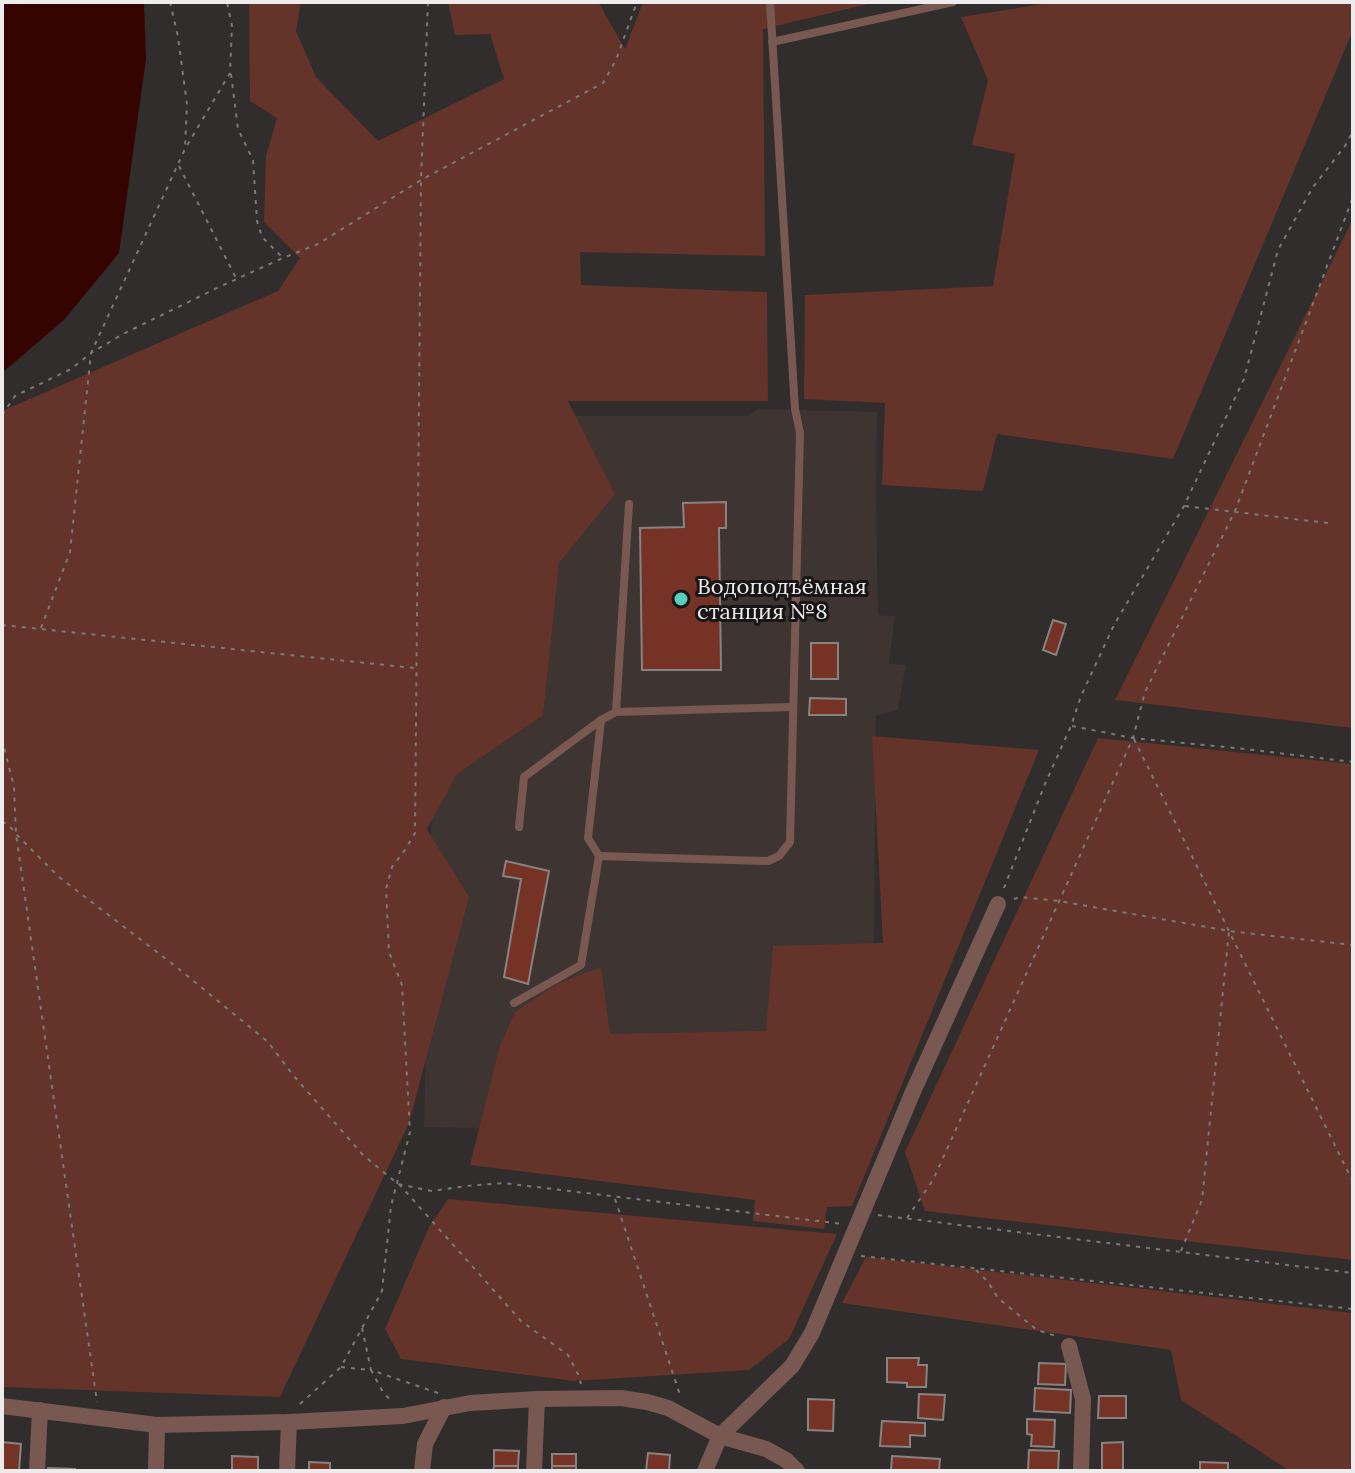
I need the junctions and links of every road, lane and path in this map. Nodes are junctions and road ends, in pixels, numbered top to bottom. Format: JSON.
{"nodes":[{"id":1,"x":170,"y":2,"type":"edge"},
{"id":2,"x":227,"y":2,"type":"edge"},
{"id":3,"x":428,"y":2,"type":"edge"},
{"id":4,"x":637,"y":2,"type":"edge"},
{"id":5,"x":770,"y":2,"type":"edge"},
{"id":6,"x":953,"y":2,"type":"edge"},
{"id":7,"x":772,"y":42,"type":"junction"},
{"id":8,"x":230,"y":73,"type":"junction"},
{"id":9,"x":1353,"y":131,"type":"edge"},
{"id":10,"x":185,"y":149,"type":"junction"},
{"id":11,"x":178,"y":164,"type":"junction"},
{"id":12,"x":421,"y":180,"type":"junction"},
{"id":13,"x":1353,"y":197,"type":"edge"},
{"id":14,"x":283,"y":258,"type":"junction"},
{"id":15,"x":237,"y":279,"type":"junction"},
{"id":16,"x":91,"y":353,"type":"junction"},
{"id":17,"x":2,"y":415,"type":"edge"},
{"id":18,"x":629,"y":504,"type":"dead end"},
{"id":19,"x":1184,"y":506,"type":"junction"},
{"id":20,"x":1235,"y":511,"type":"junction"},
{"id":21,"x":1328,"y":523,"type":"dead end"},
{"id":22,"x":2,"y":625,"type":"edge"},
{"id":23,"x":41,"y":628,"type":"junction"},
{"id":24,"x":415,"y":668,"type":"junction"},
{"id":25,"x":793,"y":707,"type":"junction"},
{"id":26,"x":616,"y":712,"type":"junction"},
{"id":27,"x":601,"y":720,"type":"junction"},
{"id":28,"x":1071,"y":726,"type":"junction"},
{"id":29,"x":1133,"y":738,"type":"junction"},
{"id":30,"x":2,"y":739,"type":"edge"},
{"id":31,"x":1353,"y":762,"type":"edge"},
{"id":32,"x":2,"y":822,"type":"edge"},
{"id":33,"x":519,"y":827,"type":"dead end"},
{"id":34,"x":16,"y":834,"type":"junction"},
{"id":35,"x":599,"y":856,"type":"junction"},
{"id":36,"x":1059,"y":901,"type":"junction"},
{"id":37,"x":998,"y":904,"type":"junction"},
{"id":38,"x":1229,"y":931,"type":"junction"},
{"id":39,"x":1353,"y":945,"type":"edge"},
{"id":40,"x":514,"y":1003,"type":"dead end"},
{"id":41,"x":1353,"y":1182,"type":"edge"},
{"id":42,"x":398,"y":1184,"type":"junction"},
{"id":43,"x":615,"y":1197,"type":"junction"},
{"id":44,"x":907,"y":1218,"type":"junction"},
{"id":45,"x":858,"y":1219,"type":"junction"},
{"id":46,"x":1181,"y":1253,"type":"junction"},
{"id":47,"x":844,"y":1255,"type":"junction"},
{"id":48,"x":975,"y":1268,"type":"junction"},
{"id":49,"x":1353,"y":1273,"type":"edge"},
{"id":50,"x":1353,"y":1309,"type":"edge"},
{"id":51,"x":362,"y":1326,"type":"junction"},
{"id":52,"x":1069,"y":1346,"type":"joint"},
{"id":53,"x":341,"y":1367,"type":"junction"},
{"id":54,"x":371,"y":1370,"type":"junction"},
{"id":55,"x":584,"y":1398,"type":"junction"},
{"id":56,"x":537,"y":1399,"type":"junction"},
{"id":57,"x":443,"y":1400,"type":"junction"},
{"id":58,"x":2,"y":1406,"type":"edge"},
{"id":59,"x":40,"y":1410,"type":"junction"},
{"id":60,"x":403,"y":1416,"type":"junction"},
{"id":61,"x":99,"y":1418,"type":"junction"},
{"id":62,"x":688,"y":1418,"type":"junction"},
{"id":63,"x":289,"y":1422,"type":"junction"},
{"id":64,"x":157,"y":1425,"type":"junction"},
{"id":65,"x":720,"y":1436,"type":"junction"},
{"id":66,"x":425,"y":1444,"type":"junction"},
{"id":67,"x":37,"y":1471,"type":"edge"},
{"id":68,"x":156,"y":1471,"type":"edge"},
{"id":69,"x":287,"y":1471,"type":"edge"},
{"id":70,"x":422,"y":1471,"type":"edge"},
{"id":71,"x":534,"y":1471,"type":"edge"},
{"id":72,"x":705,"y":1471,"type":"edge"},
{"id":73,"x":797,"y":1471,"type":"edge"},
{"id":74,"x":1081,"y":1471,"type":"edge"}],
"edges":[{"from":1,"to":10,"type":"path"},
{"from":2,"to":8,"type":"path"},
{"from":3,"to":12,"type":"path"},
{"from":4,"to":12,"type":"path"},
{"from":5,"to":7,"type":"lane"},
{"from":6,"to":7,"type":"lane"},
{"from":7,"to":25,"type":"lane"},
{"from":8,"to":10,"type":"path"},
{"from":8,"to":14,"type":"path"},
{"from":9,"to":19,"type":"path"},
{"from":10,"to":11,"type":"path"},
{"from":11,"to":15,"type":"path"},
{"from":11,"to":16,"type":"path"},
{"from":12,"to":14,"type":"path"},
{"from":12,"to":24,"type":"path"},
{"from":13,"to":20,"type":"path"},
{"from":14,"to":15,"type":"path"},
{"from":15,"to":16,"type":"path"},
{"from":16,"to":17,"type":"path"},
{"from":16,"to":23,"type":"path"},
{"from":18,"to":26,"type":"lane"},
{"from":19,"to":20,"type":"path"},
{"from":19,"to":28,"type":"path"},
{"from":20,"to":21,"type":"path"},
{"from":20,"to":29,"type":"path"},
{"from":22,"to":23,"type":"path"},
{"from":23,"to":24,"type":"path"},
{"from":24,"to":42,"type":"path"},
{"from":25,"to":26,"type":"lane"},
{"from":25,"to":35,"type":"lane"},
{"from":26,"to":27,"type":"lane"},
{"from":27,"to":33,"type":"lane"},
{"from":27,"to":35,"type":"lane"},
{"from":28,"to":29,"type":"path"},
{"from":28,"to":37,"type":"path"},
{"from":29,"to":31,"type":"path"},
{"from":29,"to":36,"type":"path"},
{"from":29,"to":38,"type":"path"},
{"from":30,"to":34,"type":"path"},
{"from":32,"to":34,"type":"path"},
{"from":34,"to":42,"type":"path"},
{"from":34,"to":61,"type":"path"},
{"from":35,"to":40,"type":"lane"},
{"from":36,"to":37,"type":"path"},
{"from":36,"to":38,"type":"path"},
{"from":36,"to":44,"type":"path"},
{"from":37,"to":45,"type":"street"},
{"from":38,"to":39,"type":"path"},
{"from":38,"to":41,"type":"path"},
{"from":38,"to":46,"type":"path"},
{"from":42,"to":43,"type":"path"},
{"from":42,"to":51,"type":"path"},
{"from":42,"to":55,"type":"path"},
{"from":43,"to":45,"type":"path"},
{"from":43,"to":62,"type":"path"},
{"from":44,"to":45,"type":"path"},
{"from":44,"to":46,"type":"path"},
{"from":45,"to":47,"type":"street"},
{"from":46,"to":49,"type":"path"},
{"from":47,"to":48,"type":"path"},
{"from":47,"to":65,"type":"street"},
{"from":48,"to":50,"type":"path"},
{"from":48,"to":52,"type":"path"},
{"from":51,"to":53,"type":"path"},
{"from":51,"to":54,"type":"path"},
{"from":52,"to":74,"type":"street"},
{"from":53,"to":54,"type":"path"},
{"from":53,"to":63,"type":"path"},
{"from":54,"to":57,"type":"path"},
{"from":54,"to":60,"type":"path"},
{"from":55,"to":56,"type":"street"},
{"from":55,"to":62,"type":"street"},
{"from":56,"to":57,"type":"street"},
{"from":56,"to":71,"type":"street"},
{"from":57,"to":60,"type":"street"},
{"from":57,"to":66,"type":"street"},
{"from":58,"to":59,"type":"street"},
{"from":59,"to":61,"type":"street"},
{"from":59,"to":67,"type":"street"},
{"from":60,"to":63,"type":"street"},
{"from":60,"to":66,"type":"street"},
{"from":61,"to":64,"type":"street"},
{"from":62,"to":65,"type":"street"},
{"from":63,"to":64,"type":"street"},
{"from":63,"to":69,"type":"street"},
{"from":64,"to":68,"type":"street"},
{"from":65,"to":72,"type":"street"},
{"from":65,"to":73,"type":"street"},
{"from":66,"to":70,"type":"street"}]}
